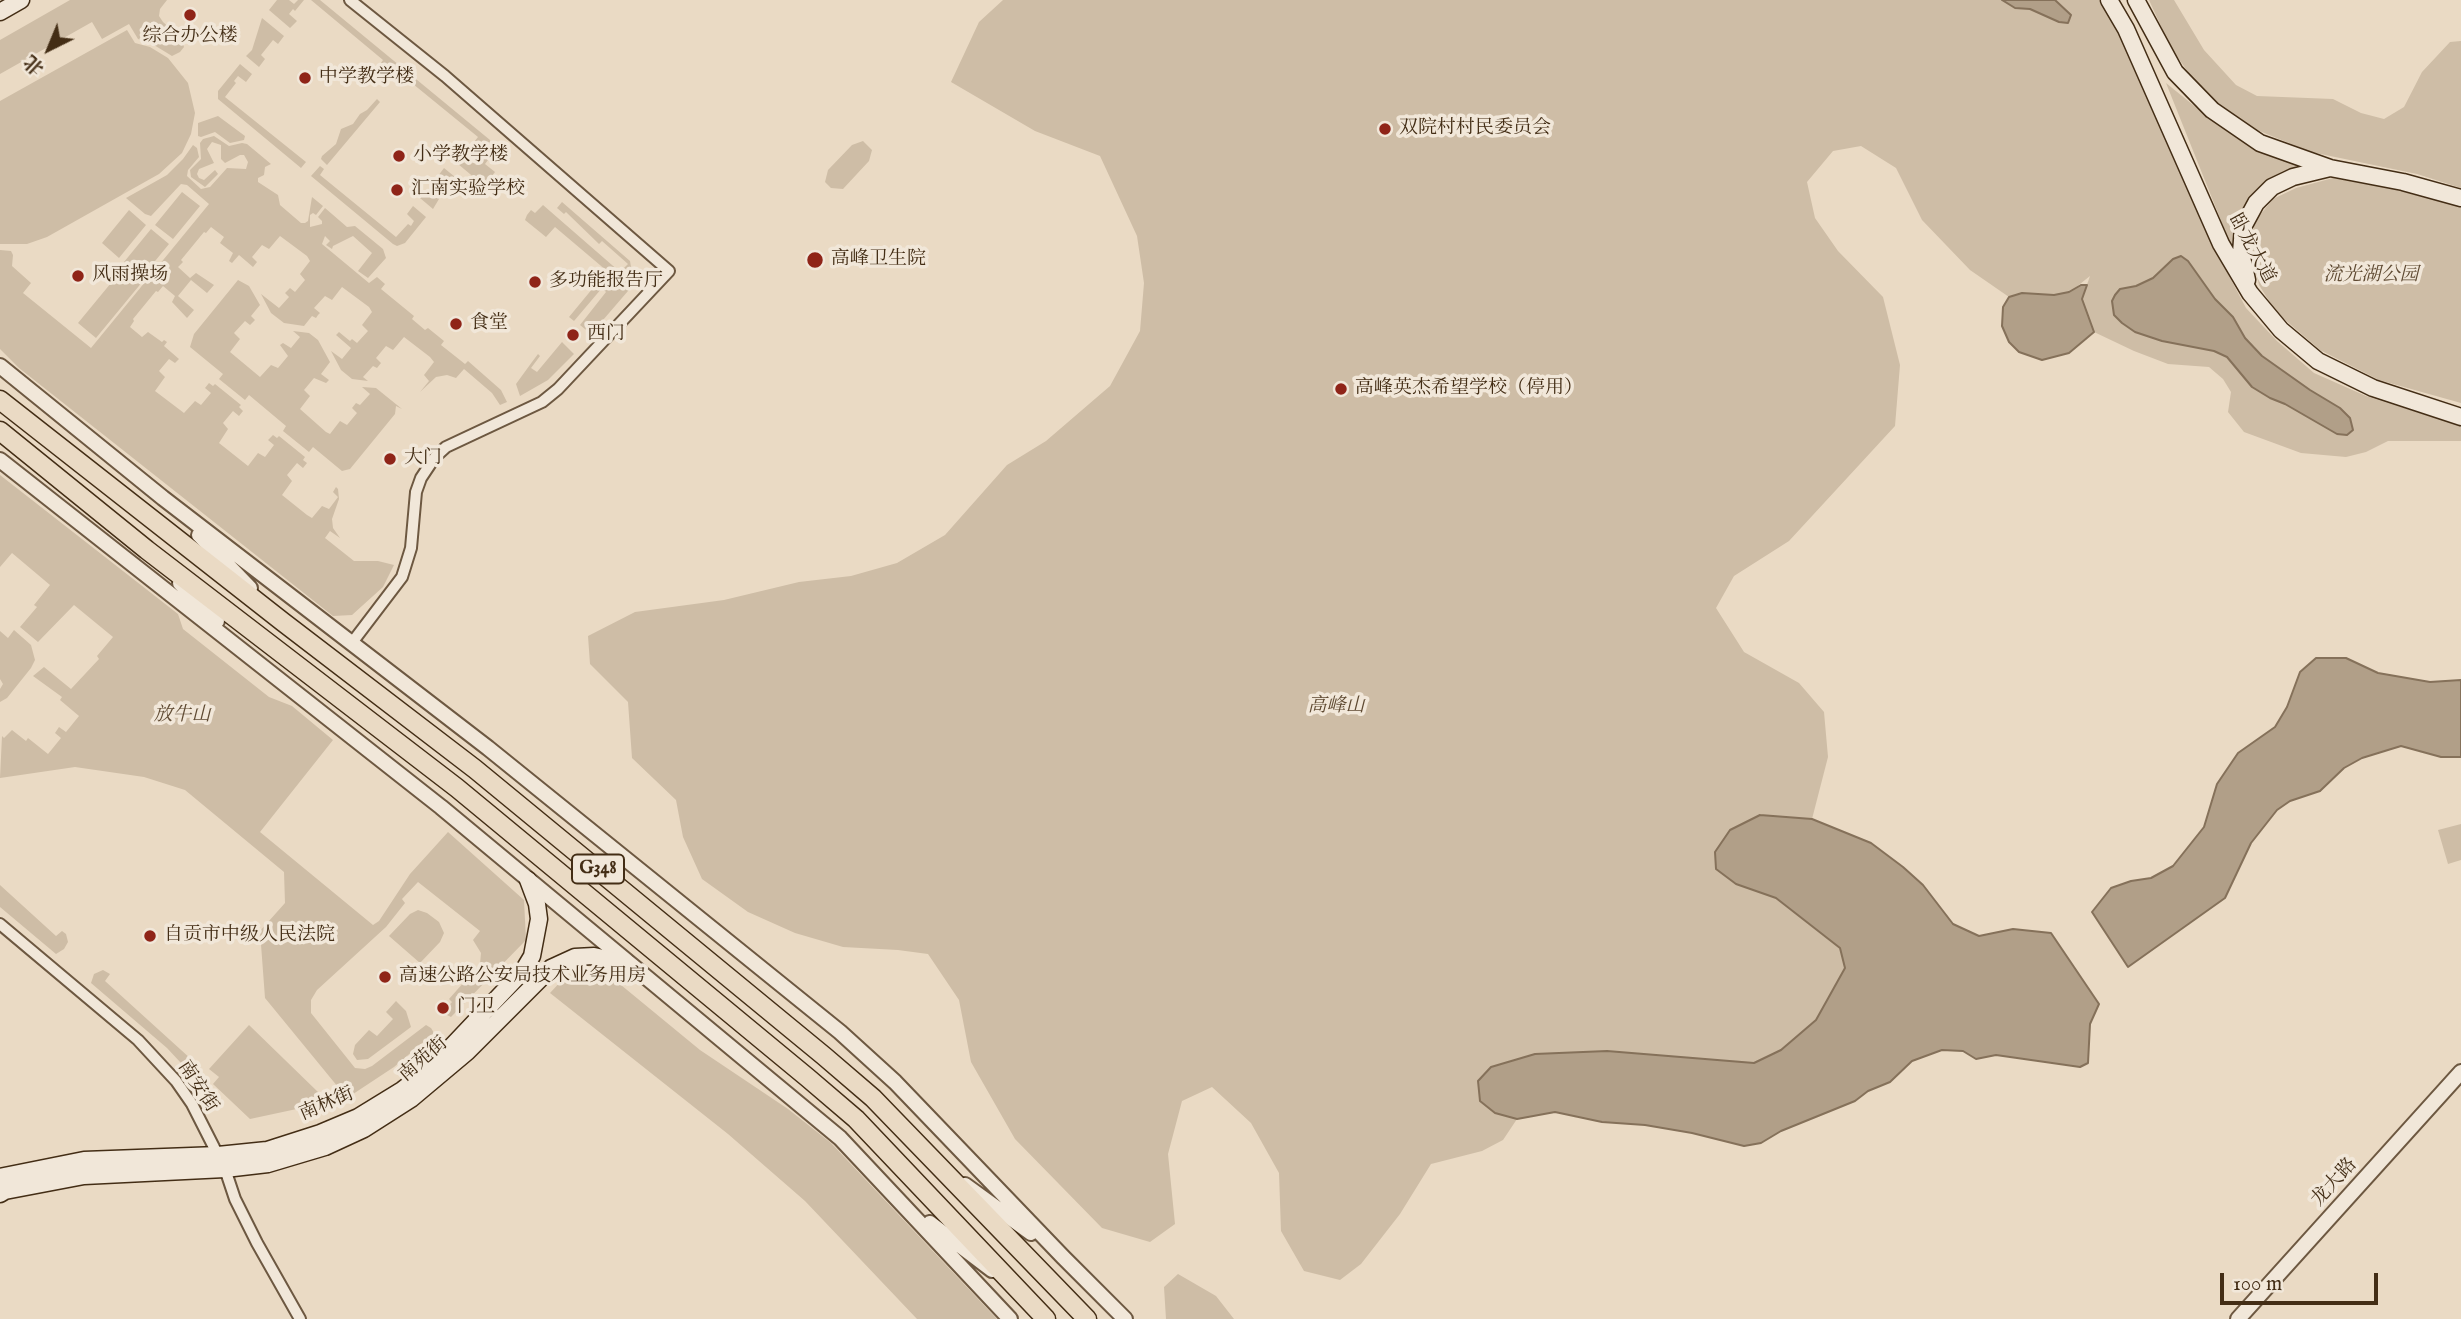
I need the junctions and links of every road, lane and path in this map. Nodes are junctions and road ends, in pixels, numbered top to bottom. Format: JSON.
{"nodes":[{"id":1,"x":21,"y":0,"type":"edge"},
{"id":2,"x":350,"y":0,"type":"edge"},
{"id":3,"x":2109,"y":0,"type":"edge"},
{"id":4,"x":2136,"y":0,"type":"edge"},
{"id":5,"x":0,"y":12,"type":"edge"},
{"id":6,"x":2330,"y":168,"type":"junction"},
{"id":7,"x":2461,"y":198,"type":"edge"},
{"id":8,"x":2250,"y":293,"type":"junction"},
{"id":9,"x":0,"y":366,"type":"edge"},
{"id":10,"x":0,"y":400,"type":"edge"},
{"id":11,"x":2461,"y":417,"type":"edge"},
{"id":12,"x":0,"y":431,"type":"edge"},
{"id":13,"x":0,"y":460,"type":"edge"},
{"id":14,"x":163,"y":498,"type":"junction"},
{"id":15,"x":147,"y":550,"type":"junction"},
{"id":16,"x":283,"y":622,"type":"junction"},
{"id":17,"x":351,"y":644,"type":"junction"},
{"id":18,"x":259,"y":664,"type":"junction"},
{"id":19,"x":527,"y":880,"type":"junction"},
{"id":20,"x":0,"y":924,"type":"edge"},
{"id":21,"x":627,"y":964,"type":"junction"},
{"id":22,"x":2461,"y":1072,"type":"edge"},
{"id":23,"x":929,"y":1158,"type":"junction"},
{"id":24,"x":221,"y":1162,"type":"junction"},
{"id":25,"x":0,"y":1177,"type":"edge"},
{"id":26,"x":0,"y":1194,"type":"edge"},
{"id":27,"x":896,"y":1196,"type":"junction"},
{"id":28,"x":1063,"y":1257,"type":"junction"},
{"id":29,"x":1019,"y":1291,"type":"junction"},
{"id":30,"x":300,"y":1319,"type":"edge"},
{"id":31,"x":1010,"y":1319,"type":"edge"},
{"id":32,"x":1046,"y":1319,"type":"edge"},
{"id":33,"x":1087,"y":1319,"type":"edge"},
{"id":34,"x":1125,"y":1319,"type":"edge"},
{"id":35,"x":2238,"y":1319,"type":"edge"}],
"edges":[{"from":1,"to":5,"type":"main road"},
{"from":2,"to":17,"type":"street"},
{"from":3,"to":8,"type":"main road","name":"卧龙大道"},
{"from":4,"to":6,"type":"main road"},
{"from":6,"to":7,"type":"main road"},
{"from":6,"to":8,"type":"main road"},
{"from":8,"to":11,"type":"main road","name":"卧龙大道"},
{"from":9,"to":14,"type":"street"},
{"from":10,"to":16,"type":"highway","number":"G348"},
{"from":12,"to":15,"type":"highway","number":"G348"},
{"from":13,"to":18,"type":"street"},
{"from":14,"to":16,"type":"street"},
{"from":14,"to":17,"type":"street"},
{"from":15,"to":18,"type":"street"},
{"from":15,"to":29,"type":"highway","number":"G348"},
{"from":16,"to":23,"type":"highway","number":"G348"},
{"from":17,"to":28,"type":"street"},
{"from":18,"to":19,"type":"street"},
{"from":19,"to":21,"type":"street"},
{"from":19,"to":24,"type":"main road","name":"南林街"},
{"from":20,"to":24,"type":"street","name":"南安街"},
{"from":21,"to":24,"type":"main road","name":"南苑街"},
{"from":21,"to":27,"type":"street"},
{"from":22,"to":35,"type":"street","name":"龙大路"},
{"from":23,"to":28,"type":"street"},
{"from":23,"to":33,"type":"highway","number":"G348"},
{"from":24,"to":25,"type":"main road","name":"南林街"},
{"from":24,"to":26,"type":"main road","name":"南林街"},
{"from":24,"to":30,"type":"street","name":"南安街"},
{"from":27,"to":29,"type":"street"},
{"from":27,"to":31,"type":"street"},
{"from":28,"to":34,"type":"street"},
{"from":29,"to":32,"type":"highway","number":"G348"}]}
